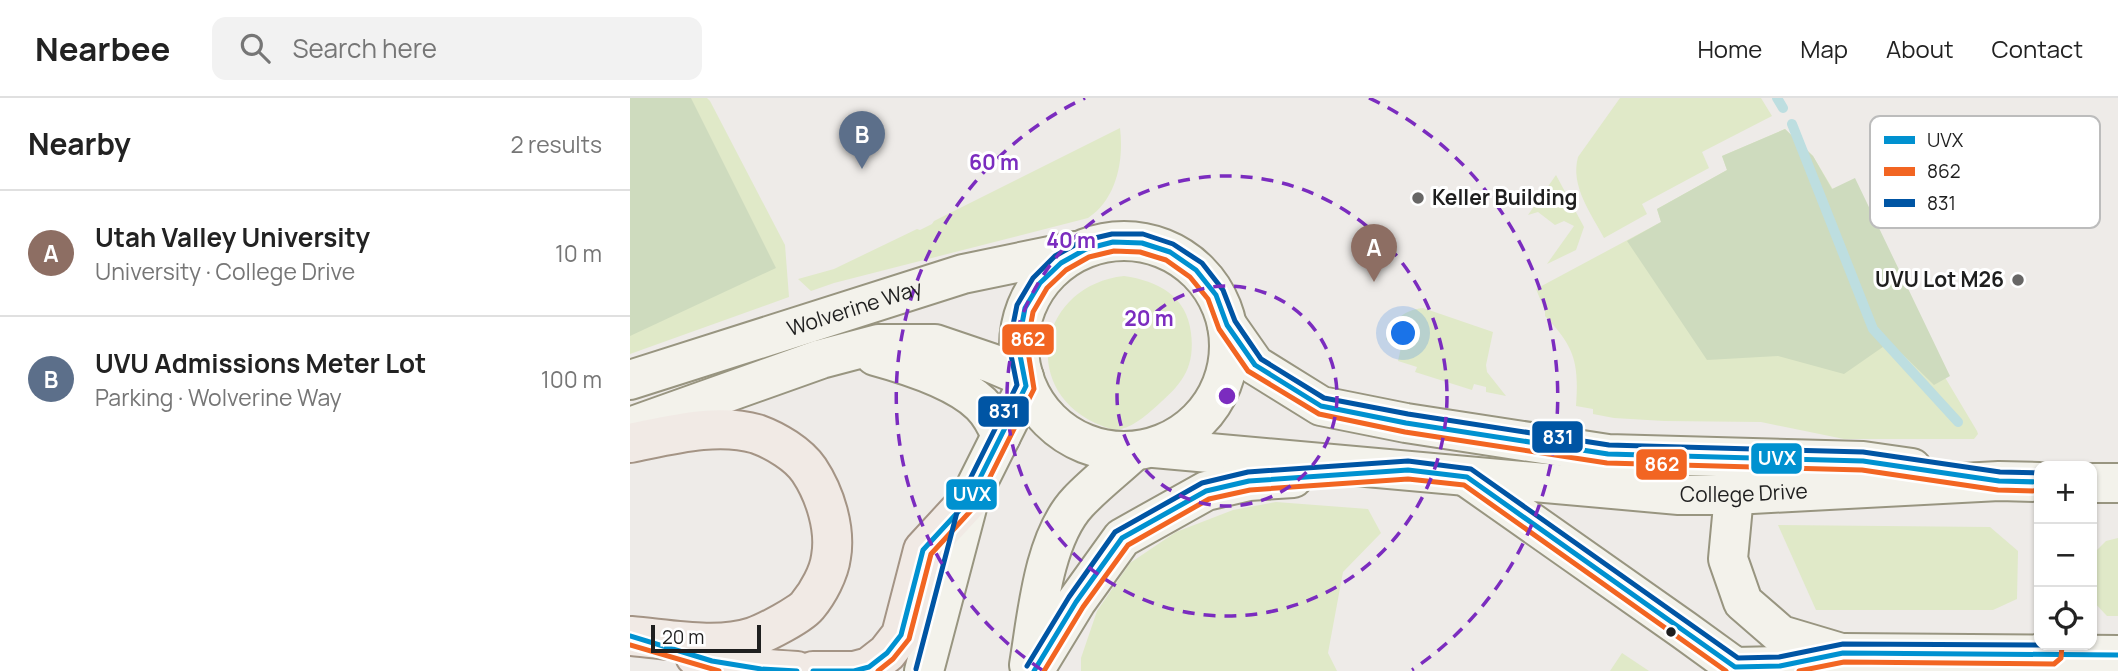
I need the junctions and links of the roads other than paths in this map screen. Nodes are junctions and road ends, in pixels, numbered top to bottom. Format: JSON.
{"nodes":[{"id":1,"x":1084,"y":249,"type":"junction"},
{"id":2,"x":1227,"y":321,"type":"junction"},
{"id":3,"x":853,"y":350,"type":"junction"},
{"id":4,"x":630,"y":380,"type":"edge"},
{"id":5,"x":1025,"y":382,"type":"junction"},
{"id":6,"x":630,"y":427,"type":"edge"},
{"id":7,"x":1001,"y":436,"type":"junction"},
{"id":8,"x":630,"y":443,"type":"edge"},
{"id":9,"x":1144,"y":450,"type":"junction"},
{"id":10,"x":1408,"y":470,"type":"junction"},
{"id":11,"x":1467,"y":477,"type":"junction"},
{"id":12,"x":1999,"y":481,"type":"junction"},
{"id":13,"x":2034,"y":482,"type":"edge"},
{"id":14,"x":2097,"y":483,"type":"edge"},
{"id":15,"x":2118,"y":483,"type":"edge"},
{"id":16,"x":1734,"y":495,"type":"junction"},
{"id":17,"x":969,"y":500,"type":"junction"},
{"id":18,"x":630,"y":636,"type":"edge"},
{"id":19,"x":2053,"y":650,"type":"edge"},
{"id":20,"x":1843,"y":653,"type":"junction"},
{"id":21,"x":2118,"y":655,"type":"edge"},
{"id":22,"x":797,"y":671,"type":"edge"},
{"id":23,"x":813,"y":671,"type":"edge"},
{"id":24,"x":924,"y":671,"type":"edge"},
{"id":25,"x":1028,"y":671,"type":"edge"},
{"id":26,"x":1034,"y":671,"type":"edge"}],
"edges":[{"from":1,"to":2,"type":"street"},
{"from":1,"to":4,"type":"street","name":"Wolverine Way"},
{"from":1,"to":5,"type":"street"},
{"from":2,"to":9,"type":"street"},
{"from":2,"to":12,"type":"street","name":"College Drive"},
{"from":3,"to":5,"type":"street","name":"Wolverine Way"},
{"from":3,"to":6,"type":"street","name":"Wolverine Way"},
{"from":3,"to":7,"type":"street"},
{"from":5,"to":7,"type":"street"},
{"from":5,"to":9,"type":"street"},
{"from":7,"to":17,"type":"street"},
{"from":8,"to":18,"type":"main road"},
{"from":9,"to":10,"type":"street","name":"College Drive"},
{"from":9,"to":25,"type":"street"},
{"from":10,"to":11,"type":"street","name":"College Drive"},
{"from":10,"to":26,"type":"street"},
{"from":11,"to":16,"type":"street","name":"College Drive"},
{"from":11,"to":20,"type":"street"},
{"from":12,"to":13,"type":"street","name":"College Drive"},
{"from":12,"to":16,"type":"street","name":"College Drive"},
{"from":14,"to":15,"type":"street"},
{"from":16,"to":20,"type":"street"},
{"from":17,"to":23,"type":"main road"},
{"from":17,"to":24,"type":"street"},
{"from":18,"to":22,"type":"main road"},
{"from":19,"to":20,"type":"street"},
{"from":19,"to":21,"type":"street"}]}
